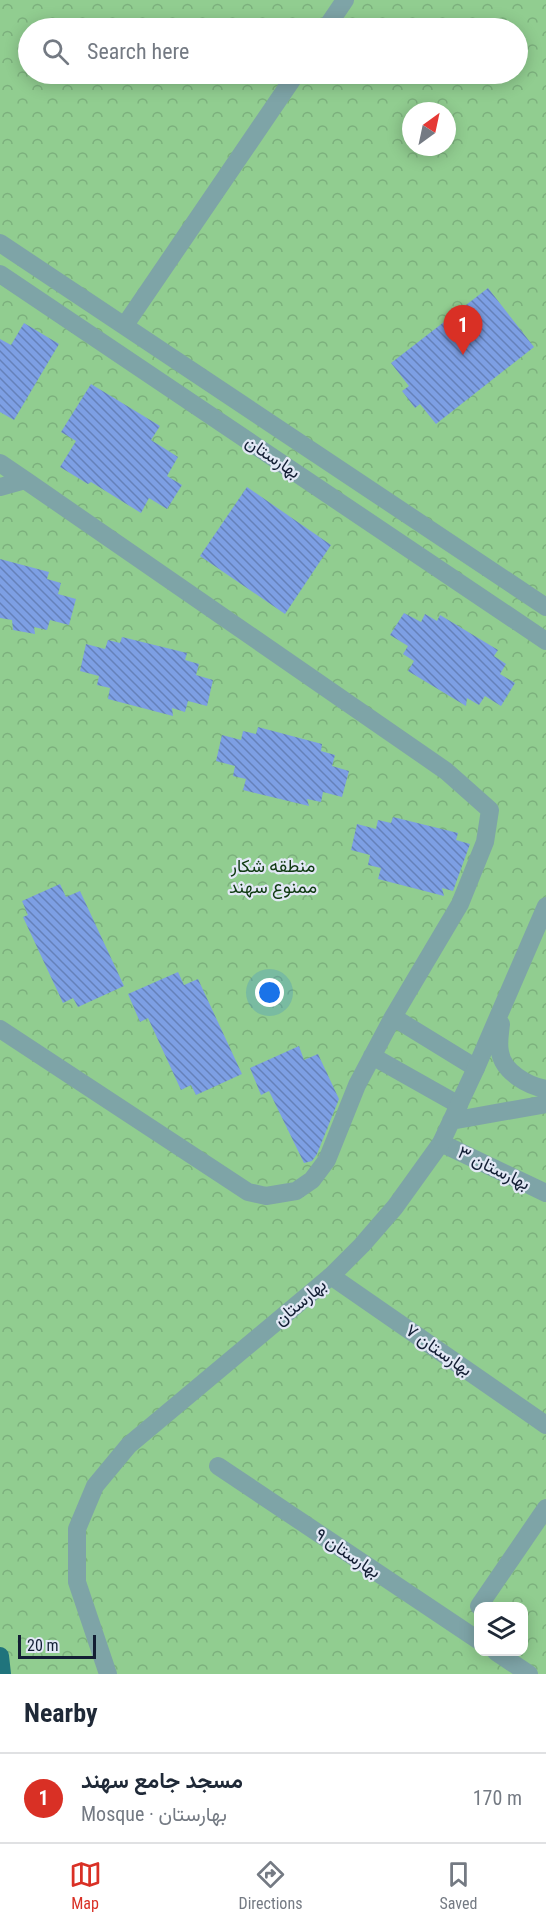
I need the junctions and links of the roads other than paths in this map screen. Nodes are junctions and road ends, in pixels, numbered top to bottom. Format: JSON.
{"nodes":[{"id":1,"x":345,"y":0,"type":"edge"},
{"id":2,"x":333,"y":18,"type":"edge"},
{"id":3,"x":289,"y":84,"type":"edge"},
{"id":4,"x":0,"y":243,"type":"edge"},
{"id":5,"x":0,"y":274,"type":"edge"},
{"id":6,"x":125,"y":325,"type":"junction"},
{"id":7,"x":0,"y":464,"type":"edge"},
{"id":8,"x":25,"y":480,"type":"junction"},
{"id":9,"x":0,"y":487,"type":"edge"},
{"id":10,"x":546,"y":607,"type":"edge"},
{"id":11,"x":546,"y":640,"type":"edge"},
{"id":12,"x":546,"y":906,"type":"edge"},
{"id":13,"x":504,"y":1001,"type":"junction"},
{"id":14,"x":393,"y":1017,"type":"junction"},
{"id":15,"x":0,"y":1029,"type":"edge"},
{"id":16,"x":372,"y":1056,"type":"junction"},
{"id":17,"x":476,"y":1068,"type":"junction"},
{"id":18,"x":546,"y":1089,"type":"edge"},
{"id":19,"x":546,"y":1104,"type":"edge"},
{"id":20,"x":455,"y":1113,"type":"junction"},
{"id":21,"x":441,"y":1143,"type":"junction"},
{"id":22,"x":546,"y":1193,"type":"edge"},
{"id":23,"x":331,"y":1276,"type":"junction"},
{"id":24,"x":546,"y":1425,"type":"edge"},
{"id":25,"x":218,"y":1466,"type":"dead end"},
{"id":26,"x":546,"y":1508,"type":"edge"},
{"id":27,"x":482,"y":1602,"type":"edge"},
{"id":28,"x":474,"y":1614,"type":"edge"},
{"id":29,"x":463,"y":1629,"type":"junction"},
{"id":30,"x":474,"y":1637,"type":"edge"},
{"id":31,"x":0,"y":1656,"type":"edge"},
{"id":32,"x":502,"y":1656,"type":"edge"},
{"id":33,"x":2,"y":1674,"type":"edge"},
{"id":34,"x":108,"y":1674,"type":"edge"},
{"id":35,"x":529,"y":1674,"type":"edge"}],
"edges":[{"from":1,"to":2,"type":"street"},
{"from":3,"to":6,"type":"street"},
{"from":4,"to":6,"type":"street","name":"بهارستان"},
{"from":5,"to":11,"type":"street","name":"بهارستان"},
{"from":6,"to":10,"type":"street","name":"بهارستان"},
{"from":7,"to":8,"type":"street"},
{"from":8,"to":9,"type":"street"},
{"from":8,"to":14,"type":"street"},
{"from":12,"to":13,"type":"street","name":"بهارستان"},
{"from":13,"to":17,"type":"street","name":"بهارستان"},
{"from":13,"to":18,"type":"street"},
{"from":14,"to":16,"type":"street"},
{"from":14,"to":17,"type":"street"},
{"from":15,"to":16,"type":"street"},
{"from":16,"to":20,"type":"street"},
{"from":17,"to":20,"type":"street","name":"بهارستان"},
{"from":19,"to":20,"type":"street"},
{"from":20,"to":21,"type":"street","name":"بهارستان"},
{"from":21,"to":22,"type":"street","name":"بهارستان ۳"},
{"from":21,"to":23,"type":"street","name":"بهارستان"},
{"from":23,"to":24,"type":"street","name":"بهارستان ۷"},
{"from":23,"to":34,"type":"street","name":"بهارستان"},
{"from":25,"to":29,"type":"street","name":"بهارستان ۹"},
{"from":26,"to":27,"type":"street"},
{"from":28,"to":29,"type":"street"},
{"from":29,"to":30,"type":"street","name":"بهارستان ۹"},
{"from":31,"to":33,"type":"main road"},
{"from":32,"to":35,"type":"street"}]}
